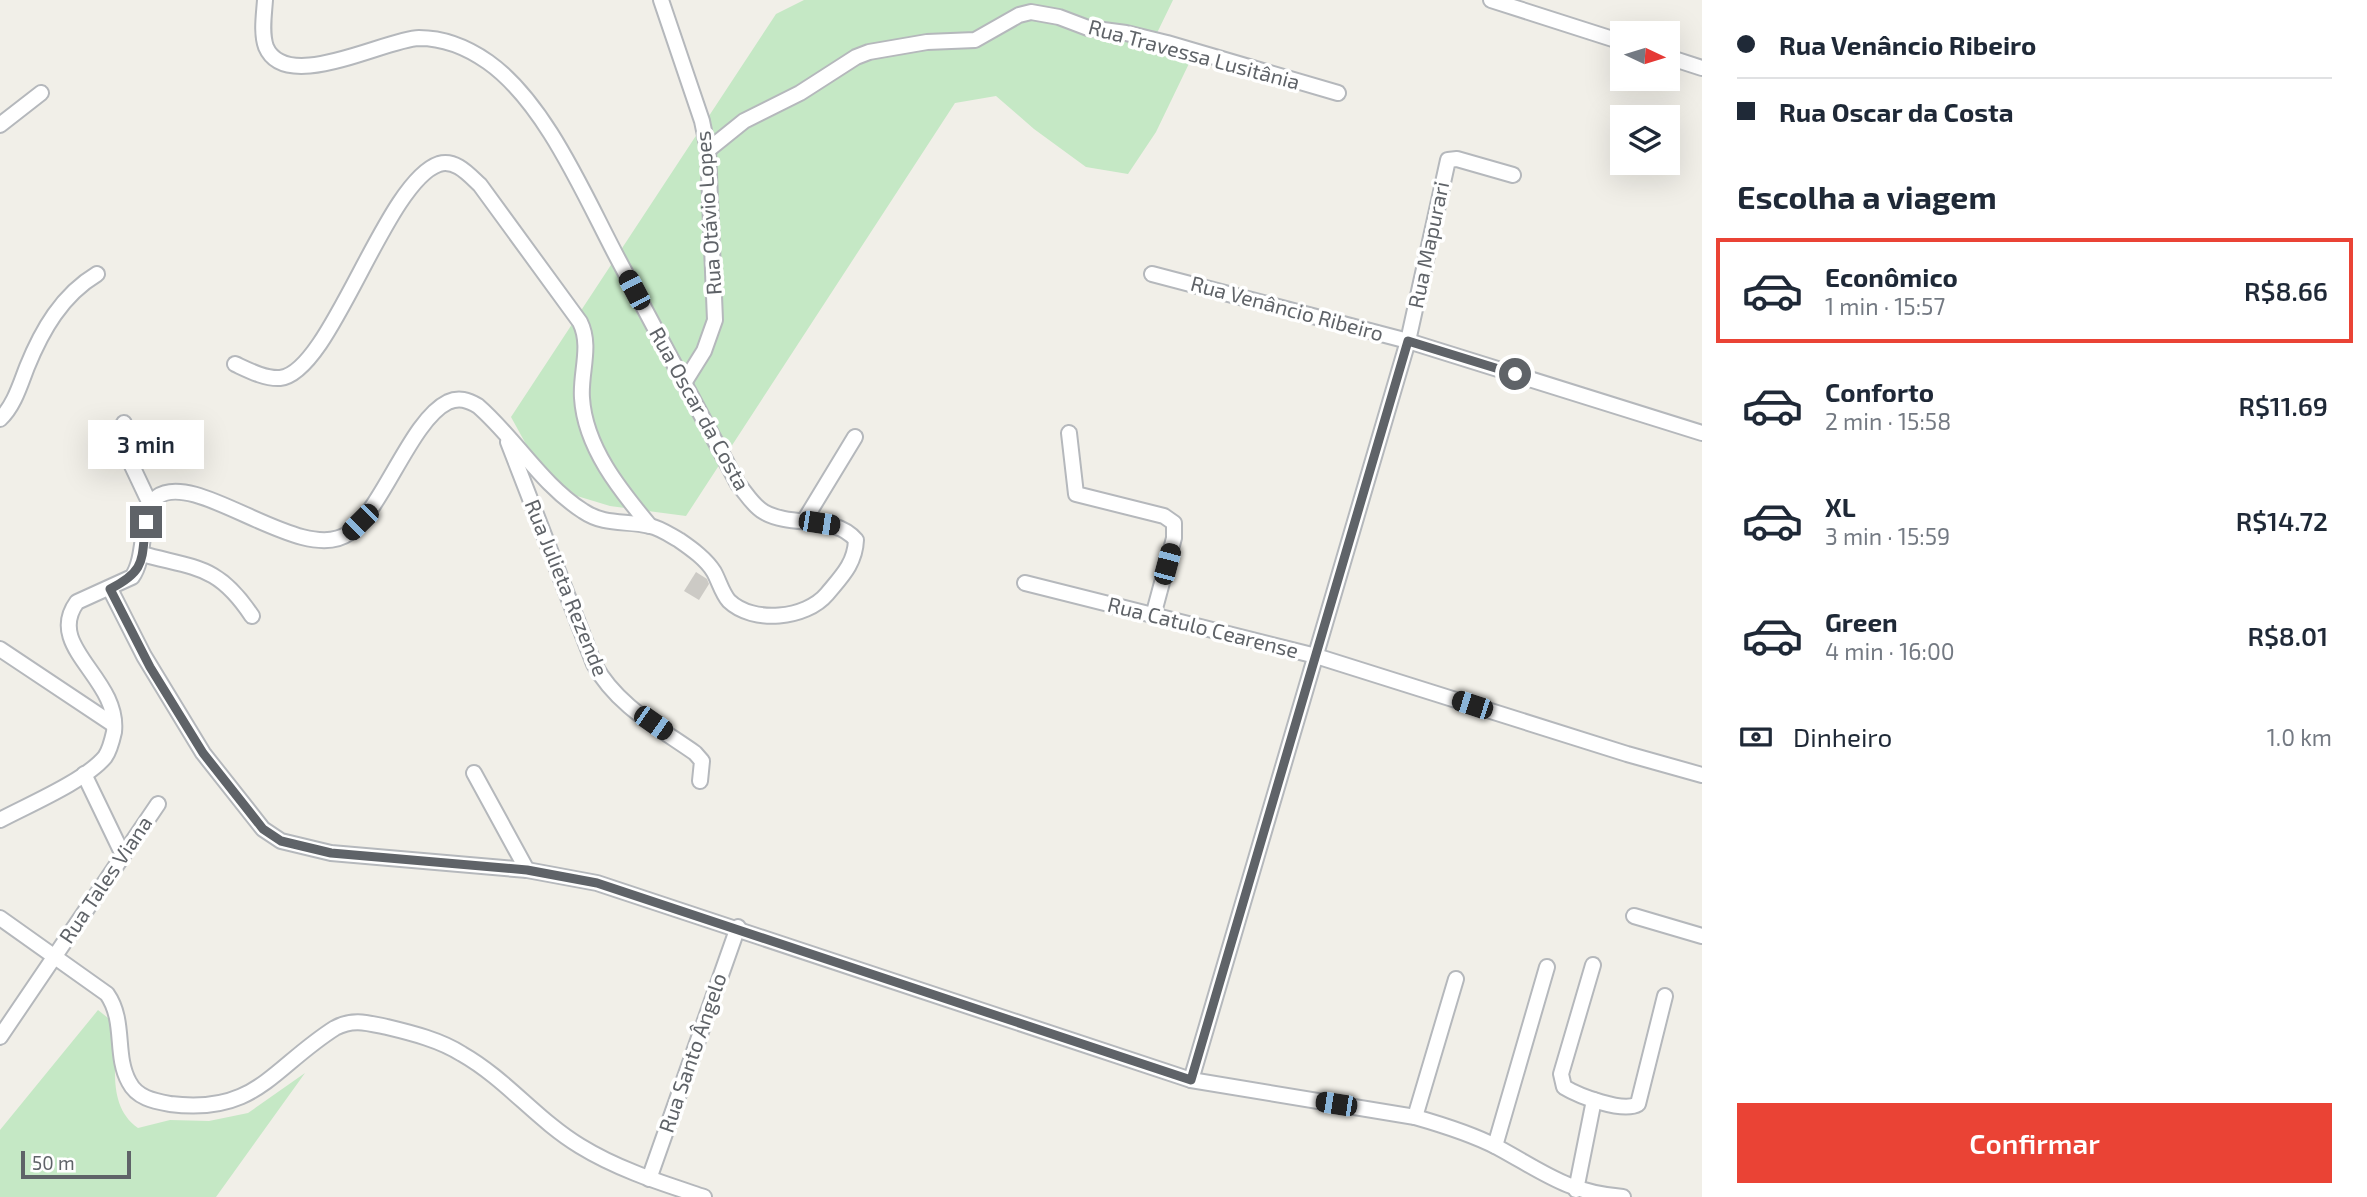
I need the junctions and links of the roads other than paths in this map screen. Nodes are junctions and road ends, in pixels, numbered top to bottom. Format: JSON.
{"nodes":[{"id":1,"x":265,"y":0,"type":"edge"},
{"id":2,"x":661,"y":0,"type":"edge"},
{"id":3,"x":1491,"y":0,"type":"edge"},
{"id":4,"x":1610,"y":38,"type":"edge"},
{"id":5,"x":1680,"y":61,"type":"edge"},
{"id":6,"x":1702,"y":68,"type":"edge"},
{"id":7,"x":41,"y":93,"type":"dead end"},
{"id":8,"x":1338,"y":93,"type":"dead end"},
{"id":9,"x":0,"y":125,"type":"edge"},
{"id":10,"x":708,"y":150,"type":"junction"},
{"id":11,"x":1513,"y":175,"type":"dead end"},
{"id":12,"x":97,"y":274,"type":"dead end"},
{"id":13,"x":1152,"y":274,"type":"dead end"},
{"id":14,"x":1408,"y":341,"type":"junction"},
{"id":15,"x":234,"y":364,"type":"dead end"},
{"id":16,"x":684,"y":383,"type":"junction"},
{"id":17,"x":0,"y":419,"type":"edge"},
{"id":18,"x":124,"y":424,"type":"dead end"},
{"id":19,"x":1069,"y":433,"type":"dead end"},
{"id":20,"x":1702,"y":433,"type":"edge"},
{"id":21,"x":505,"y":434,"type":"junction"},
{"id":22,"x":855,"y":437,"type":"dead end"},
{"id":23,"x":151,"y":506,"type":"junction"},
{"id":24,"x":804,"y":521,"type":"junction"},
{"id":25,"x":650,"y":526,"type":"junction"},
{"id":26,"x":142,"y":554,"type":"junction"},
{"id":27,"x":1025,"y":583,"type":"dead end"},
{"id":28,"x":110,"y":589,"type":"junction"},
{"id":29,"x":252,"y":616,"type":"dead end"},
{"id":30,"x":1153,"y":616,"type":"junction"},
{"id":31,"x":0,"y":649,"type":"edge"},
{"id":32,"x":1316,"y":656,"type":"junction"},
{"id":33,"x":114,"y":725,"type":"junction"},
{"id":34,"x":84,"y":774,"type":"junction"},
{"id":35,"x":474,"y":774,"type":"dead end"},
{"id":36,"x":1702,"y":775,"type":"edge"},
{"id":37,"x":700,"y":781,"type":"dead end"},
{"id":38,"x":158,"y":804,"type":"dead end"},
{"id":39,"x":0,"y":820,"type":"edge"},
{"id":40,"x":122,"y":855,"type":"junction"},
{"id":41,"x":527,"y":870,"type":"junction"},
{"id":42,"x":1634,"y":916,"type":"dead end"},
{"id":43,"x":0,"y":918,"type":"edge"},
{"id":44,"x":738,"y":927,"type":"junction"},
{"id":45,"x":1702,"y":936,"type":"edge"},
{"id":46,"x":54,"y":956,"type":"junction"},
{"id":47,"x":1593,"y":965,"type":"dead end"},
{"id":48,"x":1547,"y":967,"type":"dead end"},
{"id":49,"x":1456,"y":979,"type":"dead end"},
{"id":50,"x":1665,"y":996,"type":"dead end"},
{"id":51,"x":0,"y":1037,"type":"edge"},
{"id":52,"x":1191,"y":1080,"type":"junction"},
{"id":53,"x":1594,"y":1100,"type":"junction"},
{"id":54,"x":1415,"y":1117,"type":"junction"},
{"id":55,"x":1495,"y":1146,"type":"junction"},
{"id":56,"x":649,"y":1179,"type":"junction"},
{"id":57,"x":1576,"y":1190,"type":"junction"},
{"id":58,"x":704,"y":1197,"type":"edge"},
{"id":59,"x":1623,"y":1197,"type":"edge"}],
"edges":[{"from":1,"to":16,"type":"street","name":"Rua Oscar da Costa"},
{"from":2,"to":10,"type":"street","name":"Rua Otávio Lopes"},
{"from":3,"to":4,"type":"street"},
{"from":5,"to":6,"type":"street"},
{"from":7,"to":9,"type":"street"},
{"from":8,"to":10,"type":"street","name":"Rua Travessa Lusitânia"},
{"from":10,"to":16,"type":"street","name":"Rua Otávio Lopes"},
{"from":11,"to":14,"type":"street","name":"Rua Mapurari"},
{"from":12,"to":17,"type":"street"},
{"from":13,"to":14,"type":"street","name":"Rua Venâncio Ribeiro"},
{"from":14,"to":20,"type":"street","name":"Rua Venâncio Ribeiro"},
{"from":14,"to":32,"type":"street","name":"Rua Mapurari"},
{"from":15,"to":25,"type":"street"},
{"from":16,"to":24,"type":"street","name":"Rua Oscar da Costa"},
{"from":18,"to":23,"type":"street"},
{"from":19,"to":30,"type":"street"},
{"from":21,"to":23,"type":"street","name":"Rua Oscar da Costa"},
{"from":21,"to":25,"type":"street","name":"Rua Oscar da Costa"},
{"from":21,"to":37,"type":"street","name":"Rua Julieta Rezende"},
{"from":22,"to":24,"type":"street"},
{"from":23,"to":26,"type":"street"},
{"from":24,"to":25,"type":"street","name":"Rua Oscar da Costa"},
{"from":26,"to":28,"type":"street"},
{"from":26,"to":29,"type":"street"},
{"from":27,"to":30,"type":"street","name":"Rua Catulo Cearense"},
{"from":28,"to":33,"type":"street"},
{"from":28,"to":41,"type":"street"},
{"from":30,"to":32,"type":"street","name":"Rua Catulo Cearense"},
{"from":31,"to":33,"type":"street"},
{"from":32,"to":36,"type":"street","name":"Rua Catulo Cearense"},
{"from":32,"to":52,"type":"street","name":"Rua Mapurari"},
{"from":33,"to":34,"type":"street"},
{"from":34,"to":39,"type":"street"},
{"from":34,"to":40,"type":"street"},
{"from":35,"to":41,"type":"street"},
{"from":38,"to":40,"type":"street","name":"Rua Tales Viana"},
{"from":40,"to":46,"type":"street","name":"Rua Tales Viana"},
{"from":41,"to":44,"type":"street"},
{"from":42,"to":45,"type":"street"},
{"from":43,"to":46,"type":"street"},
{"from":44,"to":52,"type":"street"},
{"from":44,"to":56,"type":"street","name":"Rua Santo Ângelo"},
{"from":46,"to":51,"type":"street","name":"Rua Tales Viana"},
{"from":46,"to":56,"type":"street"},
{"from":47,"to":53,"type":"street"},
{"from":48,"to":55,"type":"street"},
{"from":49,"to":54,"type":"street"},
{"from":50,"to":53,"type":"street"},
{"from":52,"to":54,"type":"street"},
{"from":53,"to":57,"type":"street"},
{"from":54,"to":55,"type":"street"},
{"from":55,"to":57,"type":"street"},
{"from":56,"to":58,"type":"street"},
{"from":57,"to":59,"type":"street"}]}
